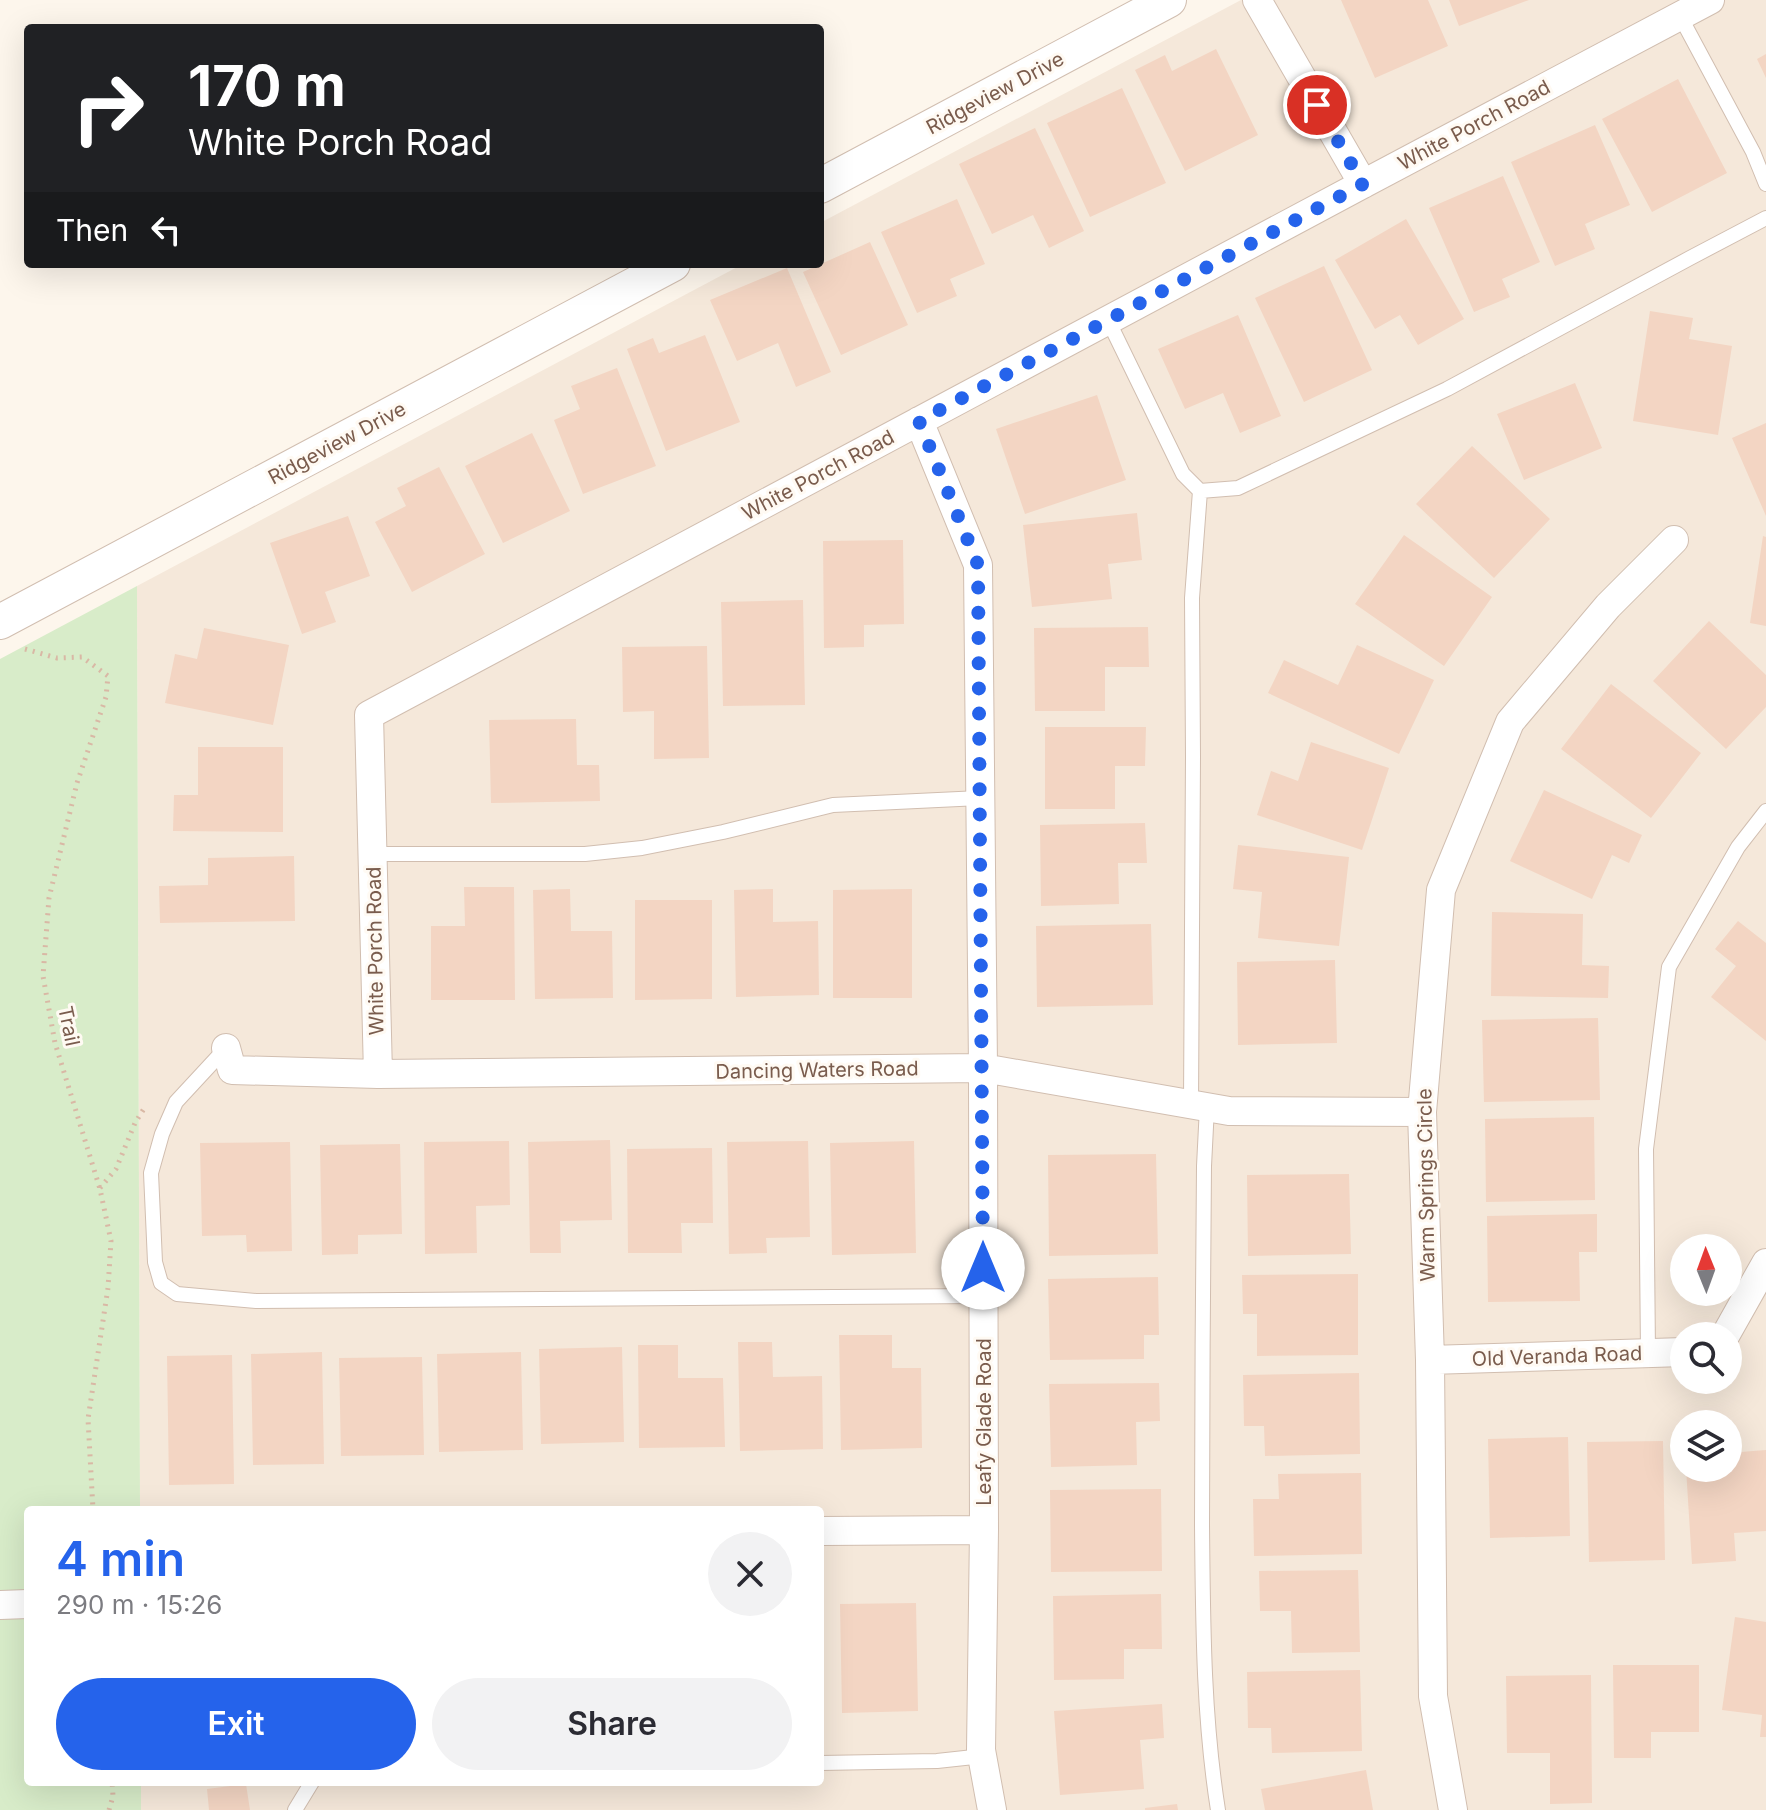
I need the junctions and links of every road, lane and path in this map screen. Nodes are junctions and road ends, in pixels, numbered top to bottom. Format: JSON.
{"nodes":[{"id":1,"x":1169,"y":0,"type":"edge"},
{"id":2,"x":1257,"y":0,"type":"edge"},
{"id":3,"x":1710,"y":0,"type":"edge"},
{"id":4,"x":1680,"y":16,"type":"junction"},
{"id":5,"x":824,"y":184,"type":"edge"},
{"id":6,"x":1363,"y":184,"type":"junction"},
{"id":7,"x":1766,"y":184,"type":"edge"},
{"id":8,"x":1766,"y":218,"type":"edge"},
{"id":9,"x":665,"y":268,"type":"edge"},
{"id":10,"x":1108,"y":320,"type":"junction"},
{"id":11,"x":919,"y":421,"type":"junction"},
{"id":12,"x":1200,"y":491,"type":"junction"},
{"id":13,"x":1674,"y":540,"type":"dead end"},
{"id":14,"x":2,"y":621,"type":"edge"},
{"id":15,"x":980,"y":798,"type":"junction"},
{"id":16,"x":1766,"y":811,"type":"edge"},
{"id":17,"x":373,"y":854,"type":"junction"},
{"id":18,"x":226,"y":1048,"type":"joint"},
{"id":19,"x":983,"y":1068,"type":"junction"},
{"id":20,"x":378,"y":1074,"type":"junction"},
{"id":21,"x":1199,"y":1106,"type":"junction"},
{"id":22,"x":1422,"y":1112,"type":"junction"},
{"id":23,"x":1766,"y":1263,"type":"edge"},
{"id":24,"x":983,"y":1296,"type":"junction"},
{"id":25,"x":1733,"y":1322,"type":"edge"},
{"id":26,"x":1670,"y":1352,"type":"edge"},
{"id":27,"x":1648,"y":1353,"type":"junction"},
{"id":28,"x":1430,"y":1360,"type":"junction"},
{"id":29,"x":93,"y":1506,"type":"edge"},
{"id":30,"x":984,"y":1530,"type":"junction"},
{"id":31,"x":824,"y":1531,"type":"edge"},
{"id":32,"x":24,"y":1604,"type":"edge"},
{"id":33,"x":0,"y":1605,"type":"edge"},
{"id":34,"x":983,"y":1756,"type":"junction"},
{"id":35,"x":824,"y":1763,"type":"edge"},
{"id":36,"x":112,"y":1786,"type":"edge"},
{"id":37,"x":310,"y":1786,"type":"edge"},
{"id":38,"x":109,"y":1810,"type":"edge"},
{"id":39,"x":295,"y":1810,"type":"edge"},
{"id":40,"x":992,"y":1810,"type":"edge"},
{"id":41,"x":1218,"y":1810,"type":"edge"},
{"id":42,"x":1453,"y":1810,"type":"edge"}],
"edges":[{"from":1,"to":5,"type":"street","name":"Ridgeview Drive"},
{"from":2,"to":6,"type":"street"},
{"from":3,"to":4,"type":"street","name":"White Porch Road"},
{"from":4,"to":6,"type":"street","name":"White Porch Road"},
{"from":4,"to":7,"type":"lane"},
{"from":6,"to":10,"type":"street","name":"White Porch Road"},
{"from":8,"to":12,"type":"lane"},
{"from":9,"to":14,"type":"street","name":"Ridgeview Drive"},
{"from":10,"to":11,"type":"street","name":"White Porch Road"},
{"from":10,"to":12,"type":"lane"},
{"from":11,"to":15,"type":"street","name":"Leafy Glade Road"},
{"from":11,"to":17,"type":"street","name":"White Porch Road"},
{"from":12,"to":21,"type":"lane"},
{"from":13,"to":22,"type":"street","name":"Warm Springs Circle"},
{"from":14,"to":29,"type":"path","name":"Trail"},
{"from":15,"to":17,"type":"lane"},
{"from":15,"to":19,"type":"street","name":"Leafy Glade Road"},
{"from":16,"to":27,"type":"lane"},
{"from":17,"to":20,"type":"street","name":"White Porch Road"},
{"from":18,"to":20,"type":"street","name":"Dancing Waters Road"},
{"from":18,"to":24,"type":"lane"},
{"from":19,"to":20,"type":"street","name":"Dancing Waters Road"},
{"from":19,"to":21,"type":"street","name":"Dancing Waters Road"},
{"from":19,"to":24,"type":"street","name":"Leafy Glade Road"},
{"from":21,"to":22,"type":"street","name":"Dancing Waters Road"},
{"from":21,"to":41,"type":"lane"},
{"from":22,"to":28,"type":"street","name":"Warm Springs Circle"},
{"from":23,"to":25,"type":"street"},
{"from":24,"to":30,"type":"street","name":"Leafy Glade Road"},
{"from":26,"to":27,"type":"street","name":"Old Veranda Road"},
{"from":27,"to":28,"type":"street","name":"Old Veranda Road"},
{"from":28,"to":42,"type":"street","name":"Warm Springs Circle"},
{"from":30,"to":31,"type":"street"},
{"from":30,"to":34,"type":"street","name":"Leafy Glade Road"},
{"from":32,"to":33,"type":"street"},
{"from":34,"to":35,"type":"lane"},
{"from":34,"to":40,"type":"street","name":"Leafy Glade Road"},
{"from":36,"to":38,"type":"path"},
{"from":37,"to":39,"type":"lane"}]}
